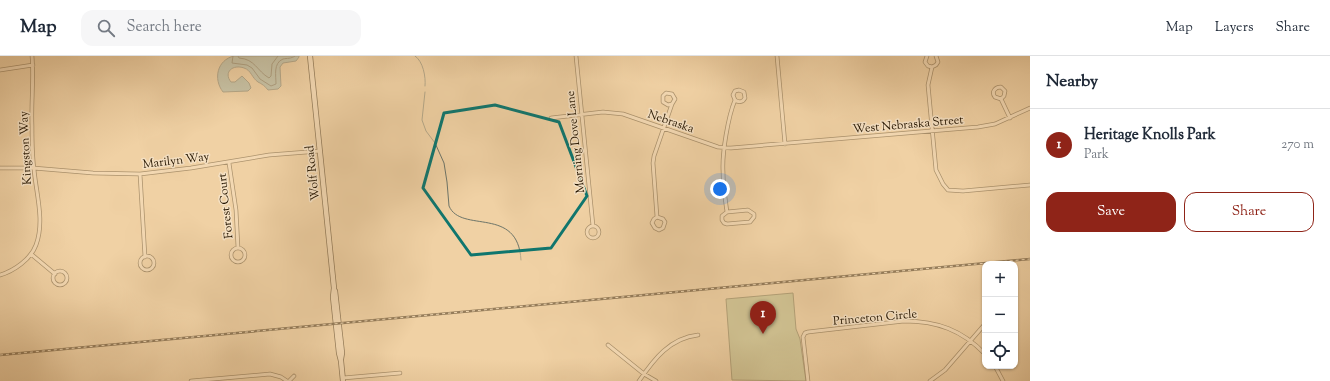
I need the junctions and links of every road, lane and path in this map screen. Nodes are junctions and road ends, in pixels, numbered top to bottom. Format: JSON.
{"nodes":[{"id":1,"x":32,"y":56,"type":"edge"},
{"id":2,"x":310,"y":56,"type":"edge"},
{"id":3,"x":576,"y":56,"type":"edge"},
{"id":4,"x":777,"y":56,"type":"edge"},
{"id":5,"x":927,"y":56,"type":"edge"},
{"id":6,"x":936,"y":56,"type":"edge"},
{"id":7,"x":33,"y":65,"type":"junction"},
{"id":8,"x":932,"y":67,"type":"junction"},
{"id":9,"x":0,"y":70,"type":"edge"},
{"id":10,"x":1001,"y":99,"type":"junction"},
{"id":11,"x":735,"y":100,"type":"junction"},
{"id":12,"x":672,"y":104,"type":"junction"},
{"id":13,"x":1030,"y":108,"type":"edge"},
{"id":14,"x":582,"y":114,"type":"junction"},
{"id":15,"x":551,"y":118,"type":"dead end"},
{"id":16,"x":1010,"y":118,"type":"junction"},
{"id":17,"x":664,"y":128,"type":"junction"},
{"id":18,"x":932,"y":131,"type":"junction"},
{"id":19,"x":785,"y":144,"type":"junction"},
{"id":20,"x":725,"y":148,"type":"junction"},
{"id":21,"x":320,"y":151,"type":"junction"},
{"id":22,"x":229,"y":163,"type":"junction"},
{"id":23,"x":0,"y":168,"type":"edge"},
{"id":24,"x":33,"y":168,"type":"junction"},
{"id":25,"x":140,"y":174,"type":"junction"},
{"id":26,"x":1030,"y":185,"type":"edge"},
{"id":27,"x":727,"y":212,"type":"junction"},
{"id":28,"x":658,"y":217,"type":"junction"},
{"id":29,"x":593,"y":226,"type":"junction"},
{"id":30,"x":238,"y":248,"type":"junction"},
{"id":31,"x":31,"y":254,"type":"junction"},
{"id":32,"x":145,"y":257,"type":"junction"},
{"id":33,"x":55,"y":274,"type":"junction"},
{"id":34,"x":0,"y":275,"type":"edge"},
{"id":35,"x":982,"y":327,"type":"edge"},
{"id":36,"x":698,"y":335,"type":"dead end"},
{"id":37,"x":971,"y":340,"type":"junction"},
{"id":38,"x":608,"y":345,"type":"dead end"},
{"id":39,"x":982,"y":351,"type":"edge"},
{"id":40,"x":997,"y":369,"type":"edge"},
{"id":41,"x":400,"y":373,"type":"dead end"},
{"id":42,"x":644,"y":374,"type":"junction"},
{"id":43,"x":294,"y":376,"type":"dead end"},
{"id":44,"x":234,"y":379,"type":"edge"},
{"id":45,"x":343,"y":380,"type":"edge"},
{"id":46,"x":191,"y":381,"type":"edge"},
{"id":47,"x":288,"y":381,"type":"edge"},
{"id":48,"x":639,"y":381,"type":"edge"},
{"id":49,"x":656,"y":381,"type":"edge"},
{"id":50,"x":808,"y":381,"type":"edge"},
{"id":51,"x":930,"y":381,"type":"edge"},
{"id":52,"x":1003,"y":381,"type":"edge"}],
"edges":[{"from":1,"to":7,"type":"street","name":"Kingston Way"},
{"from":2,"to":21,"type":"main road","name":"Wolf Road"},
{"from":3,"to":14,"type":"street","name":"Morning Dove Lane"},
{"from":4,"to":19,"type":"street"},
{"from":5,"to":8,"type":"street"},
{"from":6,"to":8,"type":"street"},
{"from":7,"to":9,"type":"street"},
{"from":7,"to":24,"type":"street","name":"Kingston Way"},
{"from":8,"to":18,"type":"street"},
{"from":10,"to":10,"type":"street"},
{"from":10,"to":16,"type":"street"},
{"from":11,"to":11,"type":"street"},
{"from":11,"to":20,"type":"street"},
{"from":12,"to":12,"type":"street"},
{"from":12,"to":17,"type":"street"},
{"from":13,"to":16,"type":"street","name":"West Nebraska Street"},
{"from":14,"to":15,"type":"street","name":"Nebraska"},
{"from":14,"to":17,"type":"street","name":"Nebraska"},
{"from":14,"to":29,"type":"street","name":"Morning Dove Lane"},
{"from":16,"to":18,"type":"street","name":"West Nebraska Street"},
{"from":17,"to":20,"type":"street","name":"Nebraska"},
{"from":17,"to":28,"type":"street"},
{"from":18,"to":19,"type":"street","name":"West Nebraska Street"},
{"from":18,"to":26,"type":"street"},
{"from":19,"to":20,"type":"street","name":"Nebraska"},
{"from":20,"to":27,"type":"street"},
{"from":21,"to":22,"type":"street","name":"Marilyn Way"},
{"from":21,"to":45,"type":"main road","name":"Wolf Road"},
{"from":22,"to":25,"type":"street","name":"Marilyn Way"},
{"from":22,"to":30,"type":"street","name":"Forest Court"},
{"from":23,"to":24,"type":"street","name":"Marilyn Way"},
{"from":24,"to":25,"type":"street","name":"Marilyn Way"},
{"from":24,"to":31,"type":"street","name":"Kingston Way"},
{"from":25,"to":32,"type":"street"},
{"from":27,"to":27,"type":"street"},
{"from":28,"to":28,"type":"street"},
{"from":29,"to":29,"type":"street","name":"Morning Dove Lane"},
{"from":30,"to":30,"type":"street","name":"Forest Court"},
{"from":31,"to":33,"type":"street"},
{"from":31,"to":34,"type":"street"},
{"from":32,"to":32,"type":"street"},
{"from":33,"to":33,"type":"street"},
{"from":35,"to":37,"type":"street"},
{"from":36,"to":42,"type":"street"},
{"from":37,"to":39,"type":"street","name":"Princeton Circle"},
{"from":37,"to":50,"type":"street","name":"Princeton Circle"},
{"from":37,"to":51,"type":"street"},
{"from":38,"to":42,"type":"street"},
{"from":40,"to":52,"type":"street"},
{"from":41,"to":45,"type":"street"},
{"from":42,"to":48,"type":"street"},
{"from":42,"to":49,"type":"street"},
{"from":43,"to":47,"type":"street"},
{"from":44,"to":46,"type":"street"},
{"from":44,"to":47,"type":"street"}]}
